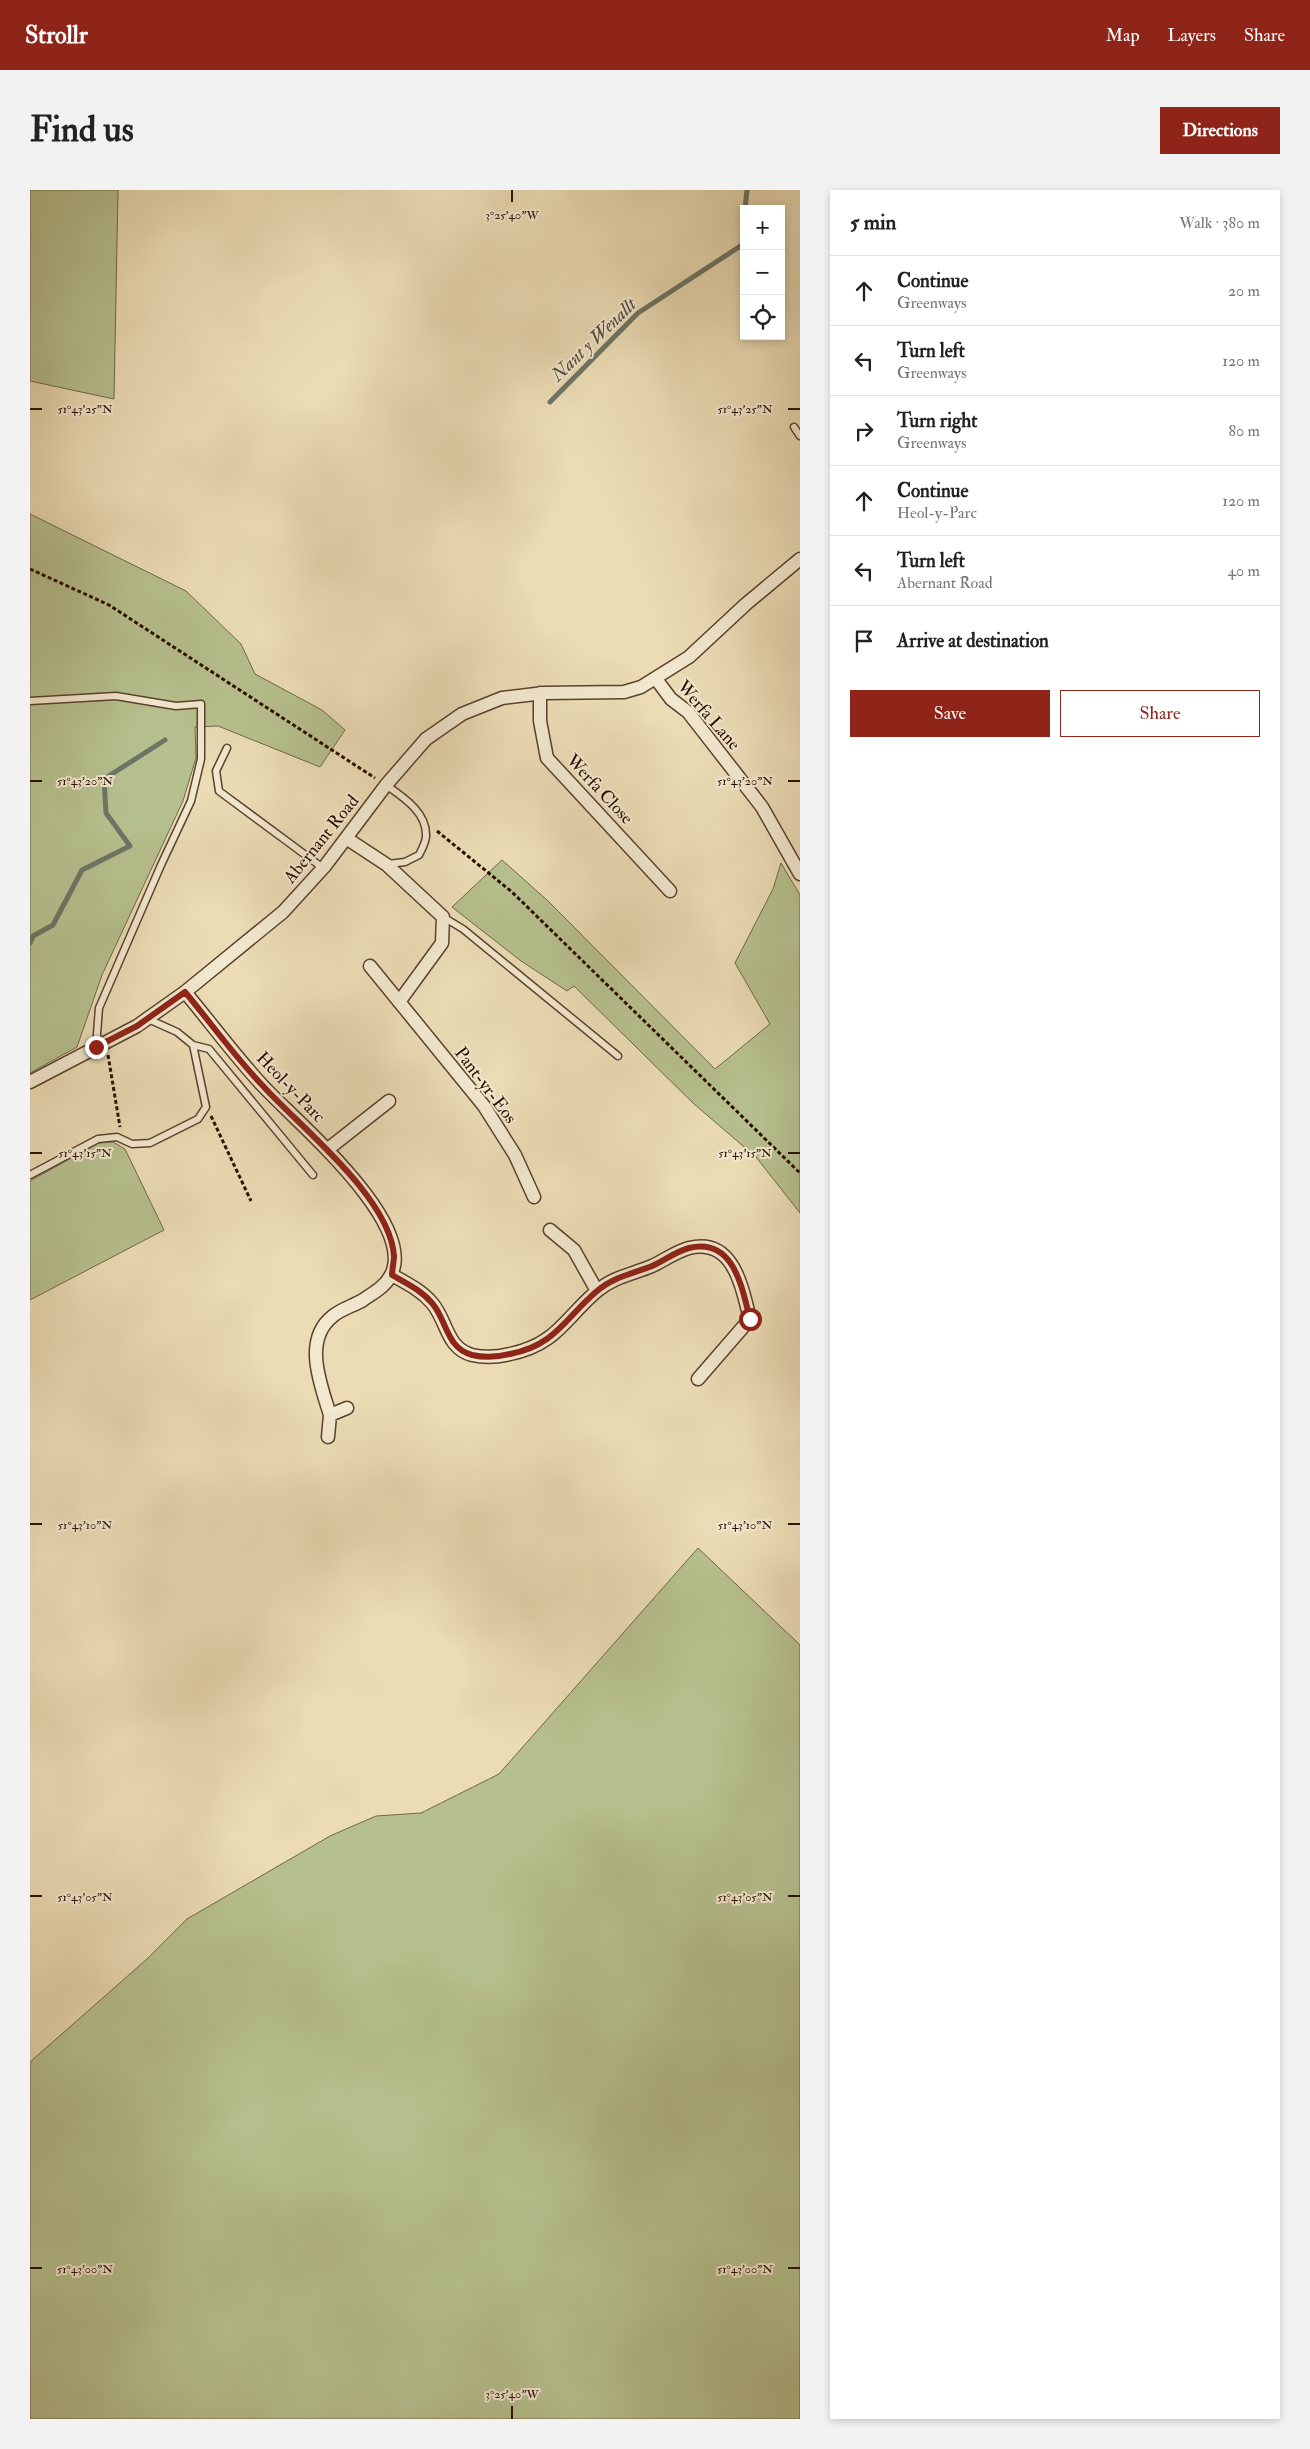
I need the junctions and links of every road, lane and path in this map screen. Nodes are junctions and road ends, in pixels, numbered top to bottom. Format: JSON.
{"nodes":[{"id":1,"x":794,"y":427,"type":"dead end"},
{"id":2,"x":800,"y":436,"type":"edge"},
{"id":3,"x":800,"y":559,"type":"edge"},
{"id":4,"x":30,"y":569,"type":"edge"},
{"id":5,"x":656,"y":679,"type":"junction"},
{"id":6,"x":540,"y":694,"type":"junction"},
{"id":7,"x":30,"y":701,"type":"edge"},
{"id":8,"x":227,"y":748,"type":"dead end"},
{"id":9,"x":386,"y":785,"type":"junction"},
{"id":10,"x":423,"y":820,"type":"junction"},
{"id":11,"x":346,"y":838,"type":"junction"},
{"id":12,"x":387,"y":865,"type":"junction"},
{"id":13,"x":323,"y":868,"type":"junction"},
{"id":14,"x":800,"y":874,"type":"edge"},
{"id":15,"x":670,"y":891,"type":"dead end"},
{"id":16,"x":443,"y":917,"type":"junction"},
{"id":17,"x":370,"y":966,"type":"dead end"},
{"id":18,"x":185,"y":992,"type":"junction"},
{"id":19,"x":399,"y":1002,"type":"junction"},
{"id":20,"x":148,"y":1019,"type":"junction"},
{"id":21,"x":193,"y":1045,"type":"junction"},
{"id":22,"x":96,"y":1047,"type":"junction"},
{"id":23,"x":618,"y":1056,"type":"dead end"},
{"id":24,"x":30,"y":1082,"type":"edge"},
{"id":25,"x":388,"y":1101,"type":"dead end"},
{"id":26,"x":206,"y":1107,"type":"junction"},
{"id":27,"x":117,"y":1137,"type":"junction"},
{"id":28,"x":328,"y":1150,"type":"junction"},
{"id":29,"x":800,"y":1173,"type":"edge"},
{"id":30,"x":30,"y":1175,"type":"edge"},
{"id":31,"x":313,"y":1175,"type":"dead end"},
{"id":32,"x":534,"y":1197,"type":"dead end"},
{"id":33,"x":251,"y":1201,"type":"dead end"},
{"id":34,"x":550,"y":1230,"type":"dead end"},
{"id":35,"x":392,"y":1275,"type":"junction"},
{"id":36,"x":597,"y":1290,"type":"junction"},
{"id":37,"x":698,"y":1379,"type":"dead end"},
{"id":38,"x":347,"y":1408,"type":"dead end"},
{"id":39,"x":330,"y":1415,"type":"junction"},
{"id":40,"x":328,"y":1437,"type":"dead end"}],
"edges":[{"from":1,"to":2,"type":"lane"},
{"from":3,"to":5,"type":"street","name":"Abernant Road"},
{"from":4,"to":9,"type":"path"},
{"from":5,"to":6,"type":"street","name":"Abernant Road"},
{"from":5,"to":14,"type":"street","name":"Werfa Lane"},
{"from":6,"to":9,"type":"street","name":"Abernant Road"},
{"from":6,"to":15,"type":"street","name":"Werfa Close"},
{"from":7,"to":22,"type":"lane"},
{"from":8,"to":13,"type":"lane"},
{"from":9,"to":10,"type":"lane"},
{"from":9,"to":11,"type":"street","name":"Abernant Road"},
{"from":10,"to":12,"type":"lane"},
{"from":10,"to":29,"type":"path"},
{"from":11,"to":12,"type":"street"},
{"from":11,"to":13,"type":"street","name":"Abernant Road"},
{"from":12,"to":16,"type":"street"},
{"from":13,"to":18,"type":"street","name":"Abernant Road"},
{"from":16,"to":19,"type":"street"},
{"from":16,"to":23,"type":"lane"},
{"from":17,"to":19,"type":"street","name":"Pant-yr-Eos"},
{"from":18,"to":20,"type":"street","name":"Abernant Road"},
{"from":18,"to":28,"type":"street","name":"Heol-y-Parc"},
{"from":19,"to":32,"type":"street","name":"Pant-yr-Eos"},
{"from":20,"to":21,"type":"lane"},
{"from":20,"to":22,"type":"street","name":"Abernant Road"},
{"from":21,"to":26,"type":"lane"},
{"from":21,"to":31,"type":"lane"},
{"from":22,"to":24,"type":"street","name":"Abernant Road"},
{"from":22,"to":27,"type":"path"},
{"from":25,"to":28,"type":"street"},
{"from":26,"to":27,"type":"lane"},
{"from":26,"to":33,"type":"path"},
{"from":27,"to":30,"type":"lane"},
{"from":28,"to":35,"type":"street","name":"Heol-y-Parc"},
{"from":34,"to":36,"type":"street"},
{"from":35,"to":36,"type":"street"},
{"from":35,"to":39,"type":"street"},
{"from":36,"to":37,"type":"street"},
{"from":38,"to":39,"type":"street"},
{"from":39,"to":40,"type":"street"}]}
